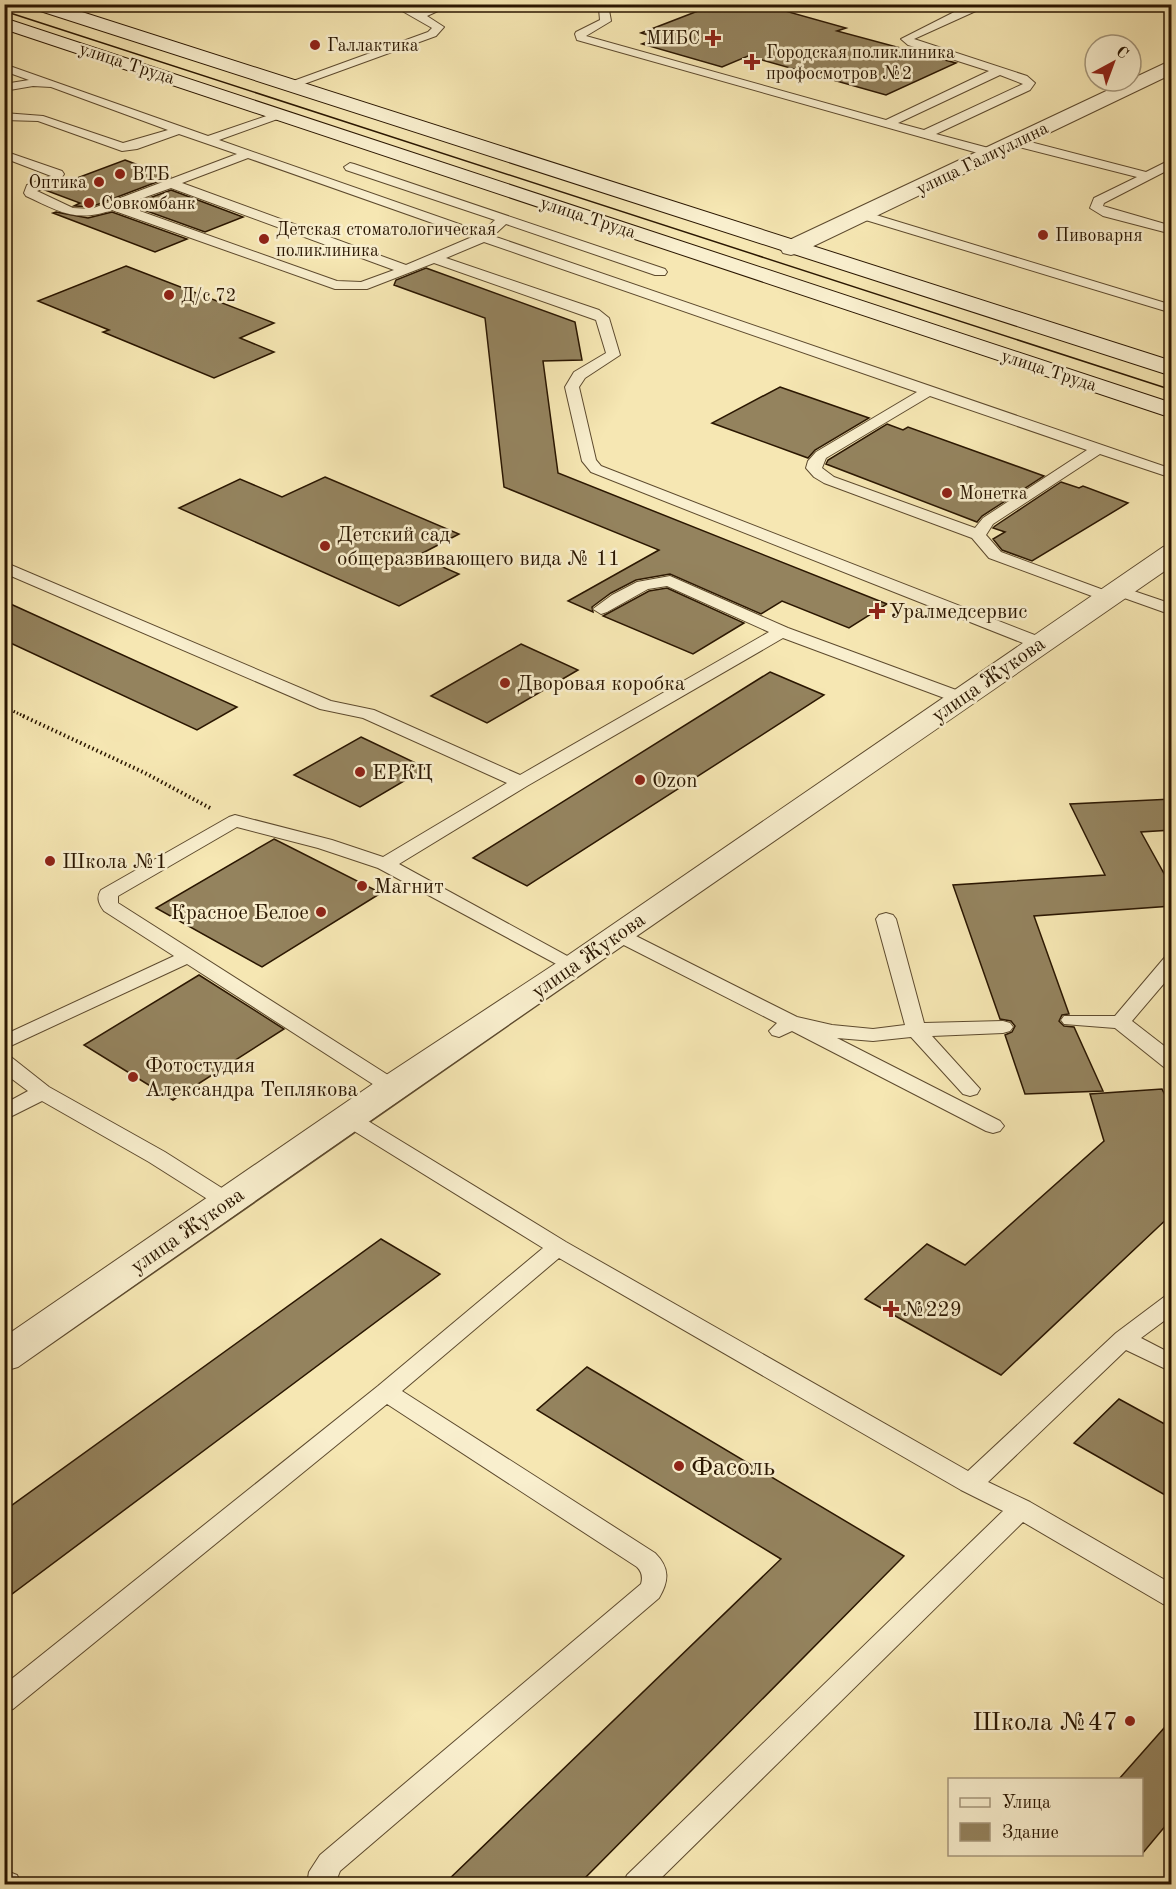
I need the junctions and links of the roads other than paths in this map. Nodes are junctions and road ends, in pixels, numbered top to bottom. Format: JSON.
{"nodes":[{"id":1,"x":37,"y":4,"type":"edge"},
{"id":2,"x":395,"y":4,"type":"edge"},
{"id":3,"x":448,"y":4,"type":"edge"},
{"id":4,"x":610,"y":4,"type":"edge"},
{"id":5,"x":976,"y":4,"type":"edge"},
{"id":6,"x":419,"y":15,"type":"junction"},
{"id":7,"x":4,"y":22,"type":"edge"},
{"id":8,"x":1172,"y":66,"type":"edge"},
{"id":9,"x":4,"y":67,"type":"edge"},
{"id":10,"x":999,"y":71,"type":"junction"},
{"id":11,"x":52,"y":84,"type":"junction"},
{"id":12,"x":289,"y":86,"type":"junction"},
{"id":13,"x":4,"y":88,"type":"edge"},
{"id":14,"x":279,"y":114,"type":"junction"},
{"id":15,"x":4,"y":116,"type":"edge"},
{"id":16,"x":887,"y":124,"type":"junction"},
{"id":17,"x":179,"y":130,"type":"junction"},
{"id":18,"x":925,"y":134,"type":"junction"},
{"id":19,"x":208,"y":140,"type":"junction"},
{"id":20,"x":1015,"y":142,"type":"junction"},
{"id":21,"x":992,"y":153,"type":"junction"},
{"id":22,"x":4,"y":154,"type":"edge"},
{"id":23,"x":249,"y":154,"type":"junction"},
{"id":24,"x":1172,"y":163,"type":"edge"},
{"id":25,"x":350,"y":167,"type":"dead end"},
{"id":26,"x":1148,"y":176,"type":"junction"},
{"id":27,"x":172,"y":184,"type":"junction"},
{"id":28,"x":113,"y":206,"type":"junction"},
{"id":29,"x":863,"y":215,"type":"junction"},
{"id":30,"x":504,"y":219,"type":"junction"},
{"id":31,"x":1172,"y":230,"type":"edge"},
{"id":32,"x":484,"y":237,"type":"junction"},
{"id":33,"x":791,"y":248,"type":"junction"},
{"id":34,"x":436,"y":259,"type":"junction"},
{"id":35,"x":406,"y":270,"type":"junction"},
{"id":36,"x":660,"y":272,"type":"dead end"},
{"id":37,"x":1172,"y":309,"type":"edge"},
{"id":38,"x":1172,"y":369,"type":"edge"},
{"id":39,"x":928,"y":391,"type":"junction"},
{"id":40,"x":1172,"y":411,"type":"edge"},
{"id":41,"x":1098,"y":448,"type":"junction"},
{"id":42,"x":1172,"y":474,"type":"edge"},
{"id":43,"x":978,"y":536,"type":"junction"},
{"id":44,"x":1172,"y":553,"type":"edge"},
{"id":45,"x":4,"y":567,"type":"edge"},
{"id":46,"x":1111,"y":593,"type":"junction"},
{"id":47,"x":601,"y":609,"type":"dead end"},
{"id":48,"x":1172,"y":610,"type":"edge"},
{"id":49,"x":782,"y":632,"type":"junction"},
{"id":50,"x":1039,"y":642,"type":"junction"},
{"id":51,"x":961,"y":698,"type":"junction"},
{"id":52,"x":521,"y":782,"type":"junction"},
{"id":53,"x":385,"y":864,"type":"junction"},
{"id":54,"x":886,"y":919,"type":"dead end"},
{"id":55,"x":617,"y":934,"type":"junction"},
{"id":56,"x":189,"y":956,"type":"junction"},
{"id":57,"x":1172,"y":961,"type":"edge"},
{"id":58,"x":573,"y":967,"type":"junction"},
{"id":59,"x":1071,"y":1020,"type":"dead end"},
{"id":60,"x":1120,"y":1022,"type":"junction"},
{"id":61,"x":785,"y":1026,"type":"junction"},
{"id":62,"x":1003,"y":1027,"type":"dead end"},
{"id":63,"x":916,"y":1030,"type":"junction"},
{"id":64,"x":4,"y":1043,"type":"edge"},
{"id":65,"x":4,"y":1062,"type":"edge"},
{"id":66,"x":1172,"y":1063,"type":"edge"},
{"id":67,"x":392,"y":1087,"type":"junction"},
{"id":68,"x":970,"y":1089,"type":"dead end"},
{"id":69,"x":42,"y":1092,"type":"junction"},
{"id":70,"x":4,"y":1113,"type":"edge"},
{"id":71,"x":348,"y":1118,"type":"junction"},
{"id":72,"x":993,"y":1126,"type":"dead end"},
{"id":73,"x":228,"y":1202,"type":"junction"},
{"id":74,"x":558,"y":1247,"type":"junction"},
{"id":75,"x":1172,"y":1303,"type":"edge"},
{"id":76,"x":1124,"y":1339,"type":"junction"},
{"id":77,"x":4,"y":1357,"type":"edge"},
{"id":78,"x":1172,"y":1364,"type":"edge"},
{"id":79,"x":386,"y":1392,"type":"junction"},
{"id":80,"x":970,"y":1484,"type":"junction"},
{"id":81,"x":1021,"y":1509,"type":"junction"},
{"id":82,"x":1172,"y":1597,"type":"edge"},
{"id":83,"x":4,"y":1701,"type":"edge"},
{"id":84,"x":321,"y":1884,"type":"edge"},
{"id":85,"x":637,"y":1884,"type":"edge"}],
"edges":[{"from":1,"to":12,"type":"main road","name":"улица Труда"},
{"from":2,"to":6,"type":"lane"},
{"from":3,"to":6,"type":"lane"},
{"from":4,"to":16,"type":"lane"},
{"from":5,"to":10,"type":"lane"},
{"from":6,"to":12,"type":"lane"},
{"from":7,"to":14,"type":"main road","name":"улица Труда"},
{"from":8,"to":20,"type":"main road","name":"улица Галиуллина"},
{"from":9,"to":11,"type":"lane"},
{"from":10,"to":16,"type":"lane"},
{"from":10,"to":18,"type":"lane"},
{"from":11,"to":13,"type":"lane"},
{"from":11,"to":17,"type":"lane"},
{"from":12,"to":33,"type":"main road","name":"улица Труда"},
{"from":14,"to":19,"type":"lane"},
{"from":14,"to":40,"type":"main road","name":"улица Труда"},
{"from":15,"to":17,"type":"lane"},
{"from":16,"to":18,"type":"lane"},
{"from":17,"to":19,"type":"lane"},
{"from":18,"to":21,"type":"lane"},
{"from":19,"to":23,"type":"lane"},
{"from":20,"to":21,"type":"main road","name":"улица Галиуллина"},
{"from":20,"to":26,"type":"lane"},
{"from":21,"to":29,"type":"main road","name":"улица Галиуллина"},
{"from":22,"to":28,"type":"lane"},
{"from":23,"to":27,"type":"lane"},
{"from":23,"to":32,"type":"lane"},
{"from":24,"to":26,"type":"lane"},
{"from":25,"to":30,"type":"lane"},
{"from":26,"to":31,"type":"lane"},
{"from":27,"to":28,"type":"lane"},
{"from":27,"to":35,"type":"lane"},
{"from":28,"to":35,"type":"lane"},
{"from":29,"to":33,"type":"main road","name":"улица Галиуллина"},
{"from":29,"to":37,"type":"lane"},
{"from":30,"to":32,"type":"lane"},
{"from":30,"to":36,"type":"lane"},
{"from":32,"to":34,"type":"lane"},
{"from":32,"to":39,"type":"lane"},
{"from":33,"to":38,"type":"main road","name":"улица Труда"},
{"from":34,"to":35,"type":"lane"},
{"from":34,"to":50,"type":"lane"},
{"from":39,"to":41,"type":"lane"},
{"from":39,"to":43,"type":"lane"},
{"from":41,"to":42,"type":"lane"},
{"from":41,"to":43,"type":"lane"},
{"from":43,"to":46,"type":"lane"},
{"from":44,"to":46,"type":"main road","name":"улица Жукова"},
{"from":45,"to":52,"type":"lane"},
{"from":46,"to":48,"type":"lane"},
{"from":46,"to":50,"type":"main road","name":"улица Жукова"},
{"from":47,"to":49,"type":"lane"},
{"from":49,"to":51,"type":"lane"},
{"from":49,"to":52,"type":"lane"},
{"from":50,"to":51,"type":"main road","name":"улица Жукова"},
{"from":51,"to":55,"type":"main road","name":"улица Жукова"},
{"from":52,"to":53,"type":"lane"},
{"from":53,"to":56,"type":"lane"},
{"from":53,"to":58,"type":"lane"},
{"from":54,"to":63,"type":"lane"},
{"from":55,"to":58,"type":"main road","name":"улица Жукова"},
{"from":55,"to":61,"type":"lane"},
{"from":56,"to":64,"type":"lane"},
{"from":56,"to":67,"type":"lane"},
{"from":57,"to":60,"type":"lane"},
{"from":58,"to":67,"type":"main road","name":"улица Жукова"},
{"from":59,"to":60,"type":"lane"},
{"from":60,"to":66,"type":"lane"},
{"from":61,"to":63,"type":"lane"},
{"from":61,"to":72,"type":"lane"},
{"from":62,"to":63,"type":"lane"},
{"from":63,"to":68,"type":"lane"},
{"from":65,"to":69,"type":"lane"},
{"from":67,"to":71,"type":"main road","name":"улица Жукова"},
{"from":69,"to":70,"type":"lane"},
{"from":69,"to":73,"type":"lane"},
{"from":71,"to":73,"type":"main road","name":"улица Жукова"},
{"from":71,"to":74,"type":"lane"},
{"from":73,"to":77,"type":"main road","name":"улица Жукова"},
{"from":74,"to":79,"type":"lane"},
{"from":74,"to":80,"type":"lane"},
{"from":75,"to":76,"type":"lane"},
{"from":76,"to":78,"type":"lane"},
{"from":76,"to":80,"type":"lane"},
{"from":79,"to":83,"type":"lane"},
{"from":79,"to":84,"type":"lane"},
{"from":80,"to":81,"type":"lane"},
{"from":81,"to":82,"type":"lane"},
{"from":81,"to":85,"type":"lane"}]}
